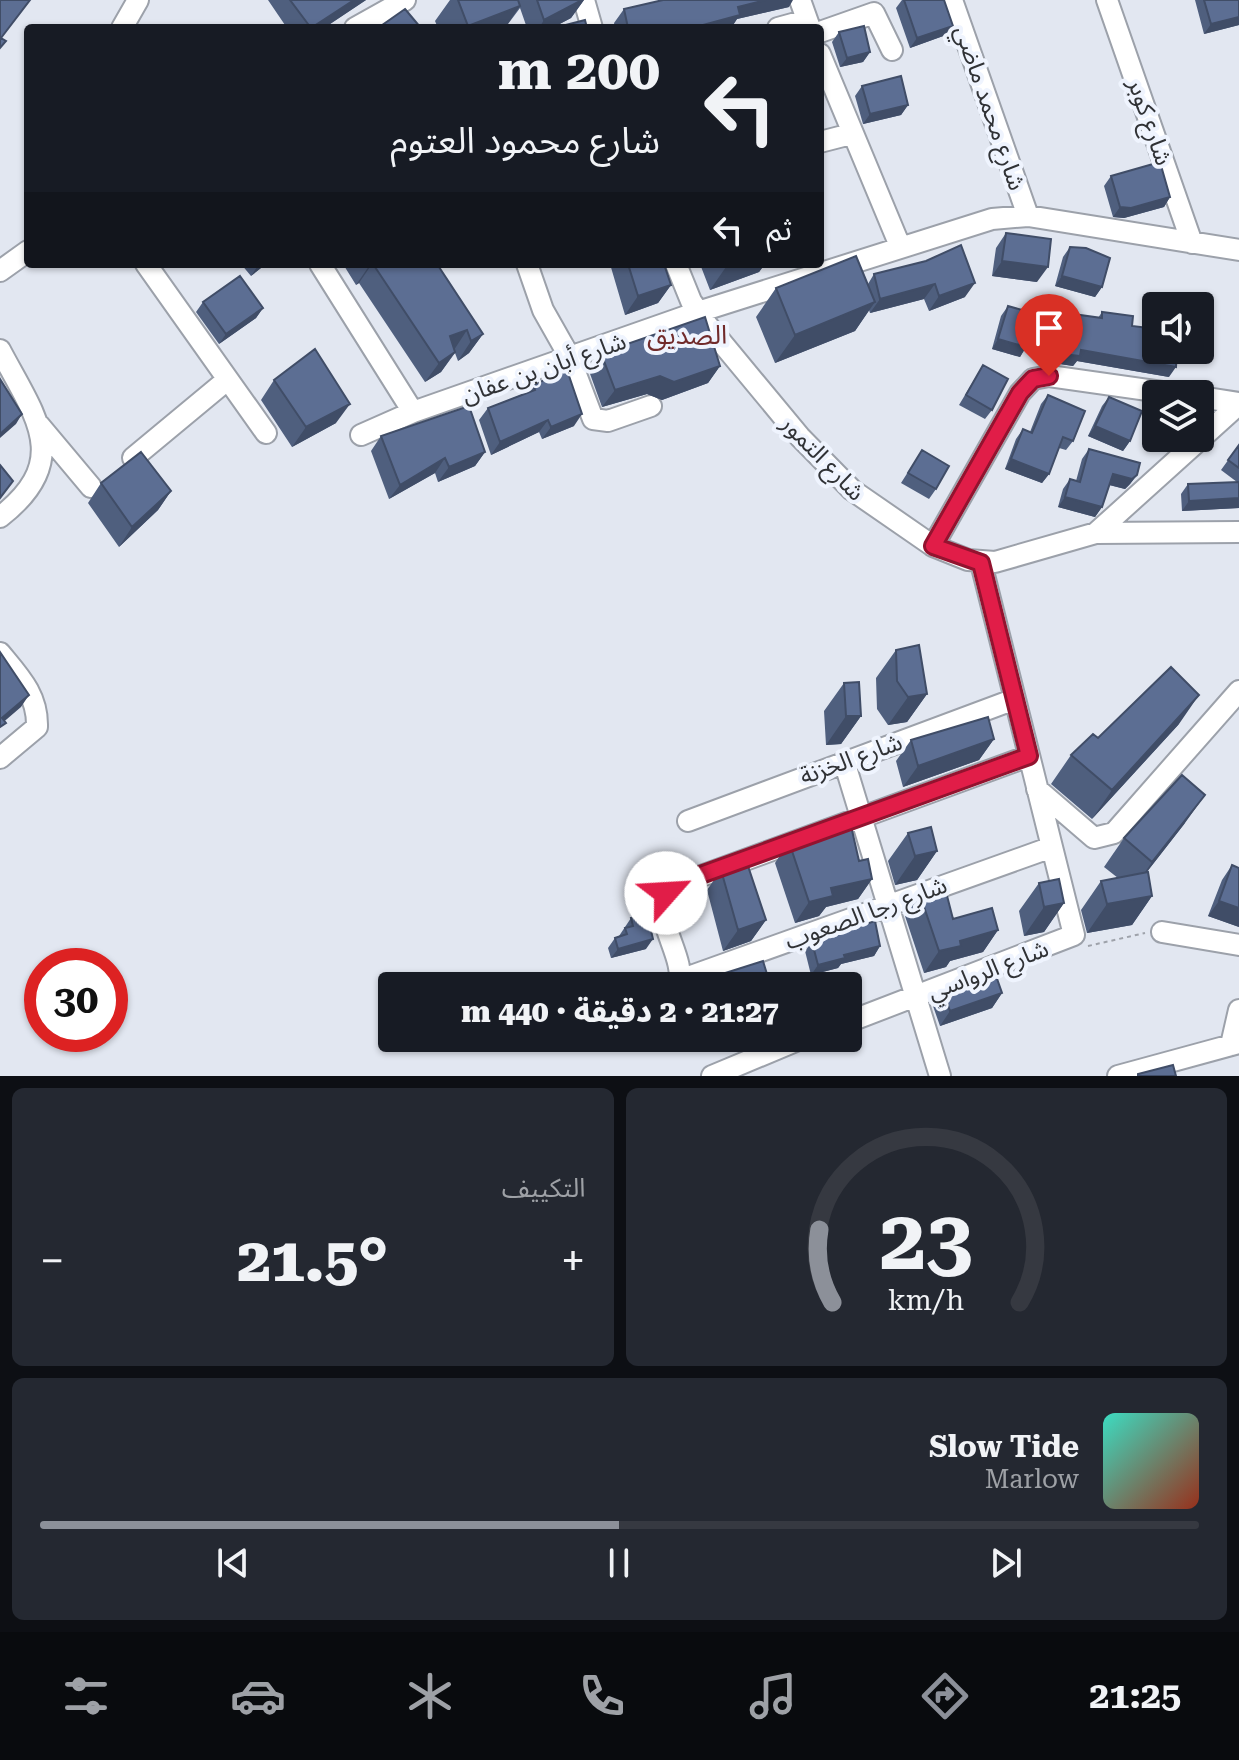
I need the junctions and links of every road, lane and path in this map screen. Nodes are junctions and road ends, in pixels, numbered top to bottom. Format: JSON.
{"nodes":[{"id":1,"x":138,"y":0,"type":"edge"},
{"id":2,"x":405,"y":0,"type":"edge"},
{"id":3,"x":584,"y":0,"type":"edge"},
{"id":4,"x":952,"y":0,"type":"edge"},
{"id":5,"x":1107,"y":0,"type":"edge"},
{"id":6,"x":382,"y":5,"type":"edge"},
{"id":7,"x":809,"y":20,"type":"edge"},
{"id":8,"x":124,"y":24,"type":"edge"},
{"id":9,"x":360,"y":24,"type":"edge"},
{"id":10,"x":591,"y":24,"type":"edge"},
{"id":11,"x":892,"y":50,"type":"dead end"},
{"id":12,"x":824,"y":64,"type":"edge"},
{"id":13,"x":851,"y":134,"type":"junction"},
{"id":14,"x":824,"y":141,"type":"edge"},
{"id":15,"x":1028,"y":216,"type":"junction"},
{"id":16,"x":1192,"y":243,"type":"junction"},
{"id":17,"x":900,"y":246,"type":"junction"},
{"id":18,"x":1239,"y":250,"type":"edge"},
{"id":19,"x":24,"y":254,"type":"edge"},
{"id":20,"x":149,"y":268,"type":"edge"},
{"id":21,"x":323,"y":268,"type":"edge"},
{"id":22,"x":528,"y":268,"type":"edge"},
{"id":23,"x":678,"y":268,"type":"edge"},
{"id":24,"x":0,"y":271,"type":"edge"},
{"id":25,"x":698,"y":312,"type":"junction"},
{"id":26,"x":0,"y":350,"type":"edge"},
{"id":27,"x":569,"y":356,"type":"junction"},
{"id":28,"x":227,"y":380,"type":"junction"},
{"id":29,"x":1142,"y":389,"type":"edge"},
{"id":30,"x":1214,"y":399,"type":"edge"},
{"id":31,"x":1239,"y":403,"type":"edge"},
{"id":32,"x":651,"y":406,"type":"dead end"},
{"id":33,"x":413,"y":412,"type":"junction"},
{"id":34,"x":39,"y":425,"type":"junction"},
{"id":35,"x":266,"y":433,"type":"dead end"},
{"id":36,"x":361,"y":435,"type":"dead end"},
{"id":37,"x":133,"y":458,"type":"edge"},
{"id":38,"x":91,"y":487,"type":"dead end"},
{"id":39,"x":0,"y":517,"type":"edge"},
{"id":40,"x":1239,"y":532,"type":"edge"},
{"id":41,"x":1096,"y":533,"type":"junction"},
{"id":42,"x":933,"y":546,"type":"junction"},
{"id":43,"x":981,"y":563,"type":"junction"},
{"id":44,"x":0,"y":653,"type":"edge"},
{"id":45,"x":1239,"y":691,"type":"edge"},
{"id":46,"x":1015,"y":699,"type":"junction"},
{"id":47,"x":1029,"y":756,"type":"junction"},
{"id":48,"x":0,"y":758,"type":"edge"},
{"id":49,"x":844,"y":761,"type":"junction"},
{"id":50,"x":1037,"y":789,"type":"junction"},
{"id":51,"x":862,"y":816,"type":"junction"},
{"id":52,"x":688,"y":821,"type":"dead end"},
{"id":53,"x":1052,"y":847,"type":"junction"},
{"id":54,"x":888,"y":908,"type":"junction"},
{"id":55,"x":1162,"y":932,"type":"joint"},
{"id":56,"x":1074,"y":937,"type":"junction"},
{"id":57,"x":1239,"y":945,"type":"edge"},
{"id":58,"x":677,"y":972,"type":"edge"},
{"id":59,"x":711,"y":972,"type":"edge"},
{"id":60,"x":917,"y":997,"type":"junction"},
{"id":61,"x":1239,"y":1010,"type":"edge"},
{"id":62,"x":862,"y":1017,"type":"edge"},
{"id":63,"x":1235,"y":1044,"type":"edge"},
{"id":64,"x":769,"y":1052,"type":"edge"},
{"id":65,"x":712,"y":1076,"type":"edge"},
{"id":66,"x":940,"y":1076,"type":"edge"},
{"id":67,"x":1118,"y":1076,"type":"edge"}],
"edges":[{"from":1,"to":8,"type":"street"},
{"from":2,"to":6,"type":"street"},
{"from":3,"to":10,"type":"street"},
{"from":4,"to":15,"type":"street","name":"شارع محمد ماضي"},
{"from":5,"to":16,"type":"street","name":"شارع كوبر"},
{"from":6,"to":9,"type":"street"},
{"from":7,"to":11,"type":"street"},
{"from":12,"to":13,"type":"street"},
{"from":13,"to":14,"type":"street"},
{"from":13,"to":17,"type":"street"},
{"from":15,"to":16,"type":"street","name":"شارع أبان بن عفان"},
{"from":15,"to":17,"type":"street","name":"شارع أبان بن عفان"},
{"from":16,"to":18,"type":"street","name":"شارع أبان بن عفان"},
{"from":17,"to":25,"type":"street","name":"شارع أبان بن عفان"},
{"from":19,"to":24,"type":"street"},
{"from":20,"to":28,"type":"street"},
{"from":21,"to":33,"type":"street"},
{"from":22,"to":27,"type":"street"},
{"from":23,"to":25,"type":"street","name":"شارع التمور"},
{"from":25,"to":27,"type":"street","name":"شارع أبان بن عفان"},
{"from":25,"to":42,"type":"street","name":"شارع التمور"},
{"from":26,"to":34,"type":"street"},
{"from":27,"to":32,"type":"street"},
{"from":27,"to":33,"type":"street","name":"شارع أبان بن عفان"},
{"from":28,"to":35,"type":"street"},
{"from":28,"to":37,"type":"street"},
{"from":29,"to":42,"type":"street"},
{"from":30,"to":31,"type":"street"},
{"from":31,"to":41,"type":"street"},
{"from":33,"to":36,"type":"street","name":"شارع أبان بن عفان"},
{"from":34,"to":38,"type":"street"},
{"from":34,"to":39,"type":"street"},
{"from":40,"to":41,"type":"street"},
{"from":41,"to":43,"type":"street"},
{"from":42,"to":43,"type":"street","name":"شارع التمور"},
{"from":43,"to":46,"type":"street","name":"شارع الرواسي"},
{"from":44,"to":48,"type":"street"},
{"from":45,"to":50,"type":"street"},
{"from":46,"to":47,"type":"street","name":"شارع الرواسي"},
{"from":46,"to":49,"type":"street","name":"شارع الخزنة"},
{"from":47,"to":50,"type":"street","name":"شارع الرواسي"},
{"from":47,"to":51,"type":"street"},
{"from":49,"to":51,"type":"street"},
{"from":49,"to":52,"type":"street","name":"شارع الخزنة"},
{"from":50,"to":53,"type":"street","name":"شارع الرواسي"},
{"from":51,"to":54,"type":"street"},
{"from":51,"to":58,"type":"street"},
{"from":53,"to":54,"type":"street","name":"شارع رجا الصعوب"},
{"from":53,"to":56,"type":"street","name":"شارع الرواسي"},
{"from":54,"to":59,"type":"street","name":"شارع رجا الصعوب"},
{"from":54,"to":60,"type":"street"},
{"from":55,"to":56,"type":"path"},
{"from":55,"to":57,"type":"street"},
{"from":56,"to":60,"type":"street","name":"شارع الرواسي"},
{"from":60,"to":62,"type":"street","name":"شارع الرواسي"},
{"from":60,"to":66,"type":"street"},
{"from":61,"to":63,"type":"street"},
{"from":63,"to":67,"type":"street"},
{"from":64,"to":65,"type":"street"}]}
